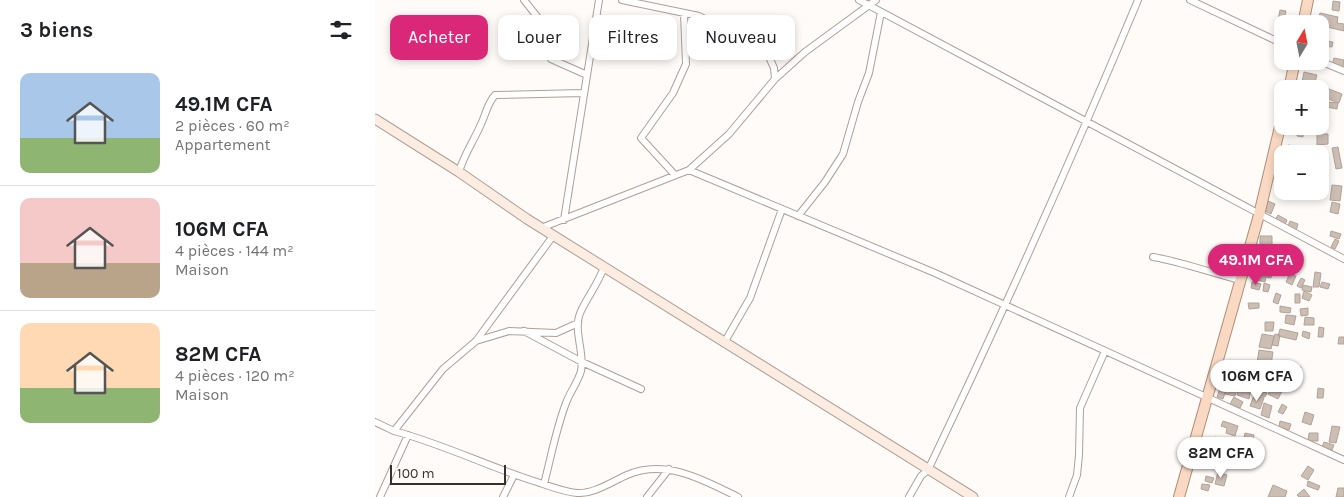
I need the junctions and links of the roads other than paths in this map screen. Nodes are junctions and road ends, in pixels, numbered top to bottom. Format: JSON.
{"nodes":[{"id":1,"x":524,"y":0,"type":"edge"},
{"id":2,"x":599,"y":0,"type":"edge"},
{"id":3,"x":622,"y":0,"type":"edge"},
{"id":4,"x":859,"y":0,"type":"edge"},
{"id":5,"x":876,"y":0,"type":"edge"},
{"id":6,"x":1138,"y":0,"type":"edge"},
{"id":7,"x":1190,"y":0,"type":"edge"},
{"id":8,"x":1308,"y":0,"type":"edge"},
{"id":9,"x":869,"y":6,"type":"junction"},
{"id":10,"x":881,"y":12,"type":"junction"},
{"id":11,"x":684,"y":13,"type":"junction"},
{"id":12,"x":1305,"y":15,"type":"edge"},
{"id":13,"x":1274,"y":40,"type":"edge"},
{"id":14,"x":1329,"y":64,"type":"edge"},
{"id":15,"x":1344,"y":71,"type":"edge"},
{"id":16,"x":587,"y":74,"type":"junction"},
{"id":17,"x":775,"y":79,"type":"junction"},
{"id":18,"x":583,"y":93,"type":"junction"},
{"id":19,"x":375,"y":119,"type":"edge"},
{"id":20,"x":1087,"y":123,"type":"junction"},
{"id":21,"x":1278,"y":135,"type":"edge"},
{"id":22,"x":689,"y":170,"type":"junction"},
{"id":23,"x":459,"y":172,"type":"junction"},
{"id":24,"x":675,"y":175,"type":"junction"},
{"id":25,"x":782,"y":209,"type":"junction"},
{"id":26,"x":1259,"y":215,"type":"junction"},
{"id":27,"x":798,"y":216,"type":"junction"},
{"id":28,"x":564,"y":220,"type":"junction"},
{"id":29,"x":541,"y":228,"type":"junction"},
{"id":30,"x":553,"y":236,"type":"junction"},
{"id":31,"x":1153,"y":257,"type":"dead end"},
{"id":32,"x":1344,"y":259,"type":"edge"},
{"id":33,"x":604,"y":267,"type":"junction"},
{"id":34,"x":1240,"y":280,"type":"junction"},
{"id":35,"x":1006,"y":307,"type":"junction"},
{"id":36,"x":578,"y":324,"type":"junction"},
{"id":37,"x":524,"y":331,"type":"junction"},
{"id":38,"x":476,"y":341,"type":"junction"},
{"id":39,"x":724,"y":343,"type":"junction"},
{"id":40,"x":1105,"y":351,"type":"junction"},
{"id":41,"x":582,"y":362,"type":"junction"},
{"id":42,"x":641,"y":389,"type":"dead end"},
{"id":43,"x":1207,"y":398,"type":"junction"},
{"id":44,"x":375,"y":422,"type":"edge"},
{"id":45,"x":394,"y":431,"type":"junction"},
{"id":46,"x":408,"y":435,"type":"junction"},
{"id":47,"x":1344,"y":460,"type":"edge"},
{"id":48,"x":669,"y":469,"type":"junction"},
{"id":49,"x":928,"y":470,"type":"junction"},
{"id":50,"x":514,"y":474,"type":"junction"},
{"id":51,"x":544,"y":484,"type":"junction"},
{"id":52,"x":380,"y":497,"type":"edge"},
{"id":53,"x":503,"y":497,"type":"edge"},
{"id":54,"x":647,"y":497,"type":"edge"},
{"id":55,"x":738,"y":497,"type":"edge"},
{"id":56,"x":909,"y":497,"type":"edge"},
{"id":57,"x":973,"y":497,"type":"edge"},
{"id":58,"x":1069,"y":497,"type":"edge"},
{"id":59,"x":1179,"y":497,"type":"edge"}],
"edges":[{"from":1,"to":16,"type":"street"},
{"from":2,"to":16,"type":"street"},
{"from":3,"to":11,"type":"street"},
{"from":4,"to":9,"type":"street"},
{"from":5,"to":9,"type":"street"},
{"from":6,"to":20,"type":"street"},
{"from":7,"to":13,"type":"street"},
{"from":8,"to":12,"type":"main road"},
{"from":9,"to":10,"type":"street"},
{"from":9,"to":17,"type":"street"},
{"from":10,"to":20,"type":"street"},
{"from":10,"to":27,"type":"street"},
{"from":11,"to":17,"type":"street"},
{"from":11,"to":24,"type":"street"},
{"from":14,"to":15,"type":"street"},
{"from":16,"to":18,"type":"street"},
{"from":17,"to":22,"type":"street"},
{"from":18,"to":23,"type":"street"},
{"from":18,"to":28,"type":"street"},
{"from":19,"to":23,"type":"main road"},
{"from":20,"to":26,"type":"street"},
{"from":20,"to":35,"type":"street"},
{"from":21,"to":26,"type":"main road"},
{"from":22,"to":24,"type":"street"},
{"from":22,"to":25,"type":"street"},
{"from":23,"to":29,"type":"main road"},
{"from":24,"to":28,"type":"street"},
{"from":25,"to":27,"type":"street"},
{"from":25,"to":39,"type":"street"},
{"from":26,"to":32,"type":"street"},
{"from":26,"to":34,"type":"main road"},
{"from":27,"to":35,"type":"street"},
{"from":28,"to":29,"type":"street"},
{"from":29,"to":30,"type":"main road"},
{"from":30,"to":33,"type":"main road"},
{"from":30,"to":38,"type":"street"},
{"from":31,"to":34,"type":"street"},
{"from":33,"to":36,"type":"street"},
{"from":33,"to":39,"type":"main road"},
{"from":34,"to":43,"type":"main road"},
{"from":35,"to":40,"type":"street"},
{"from":35,"to":49,"type":"street"},
{"from":36,"to":37,"type":"street"},
{"from":36,"to":41,"type":"street"},
{"from":37,"to":38,"type":"street"},
{"from":37,"to":41,"type":"street"},
{"from":38,"to":45,"type":"street"},
{"from":39,"to":49,"type":"main road"},
{"from":40,"to":43,"type":"street"},
{"from":40,"to":58,"type":"street"},
{"from":41,"to":42,"type":"street"},
{"from":41,"to":51,"type":"street"},
{"from":43,"to":47,"type":"street"},
{"from":43,"to":59,"type":"main road"},
{"from":44,"to":45,"type":"street"},
{"from":45,"to":46,"type":"street"},
{"from":46,"to":50,"type":"street"},
{"from":46,"to":52,"type":"street"},
{"from":48,"to":51,"type":"street"},
{"from":48,"to":54,"type":"street"},
{"from":48,"to":55,"type":"street"},
{"from":49,"to":56,"type":"street"},
{"from":49,"to":57,"type":"main road"},
{"from":50,"to":51,"type":"street"},
{"from":50,"to":53,"type":"street"}]}
